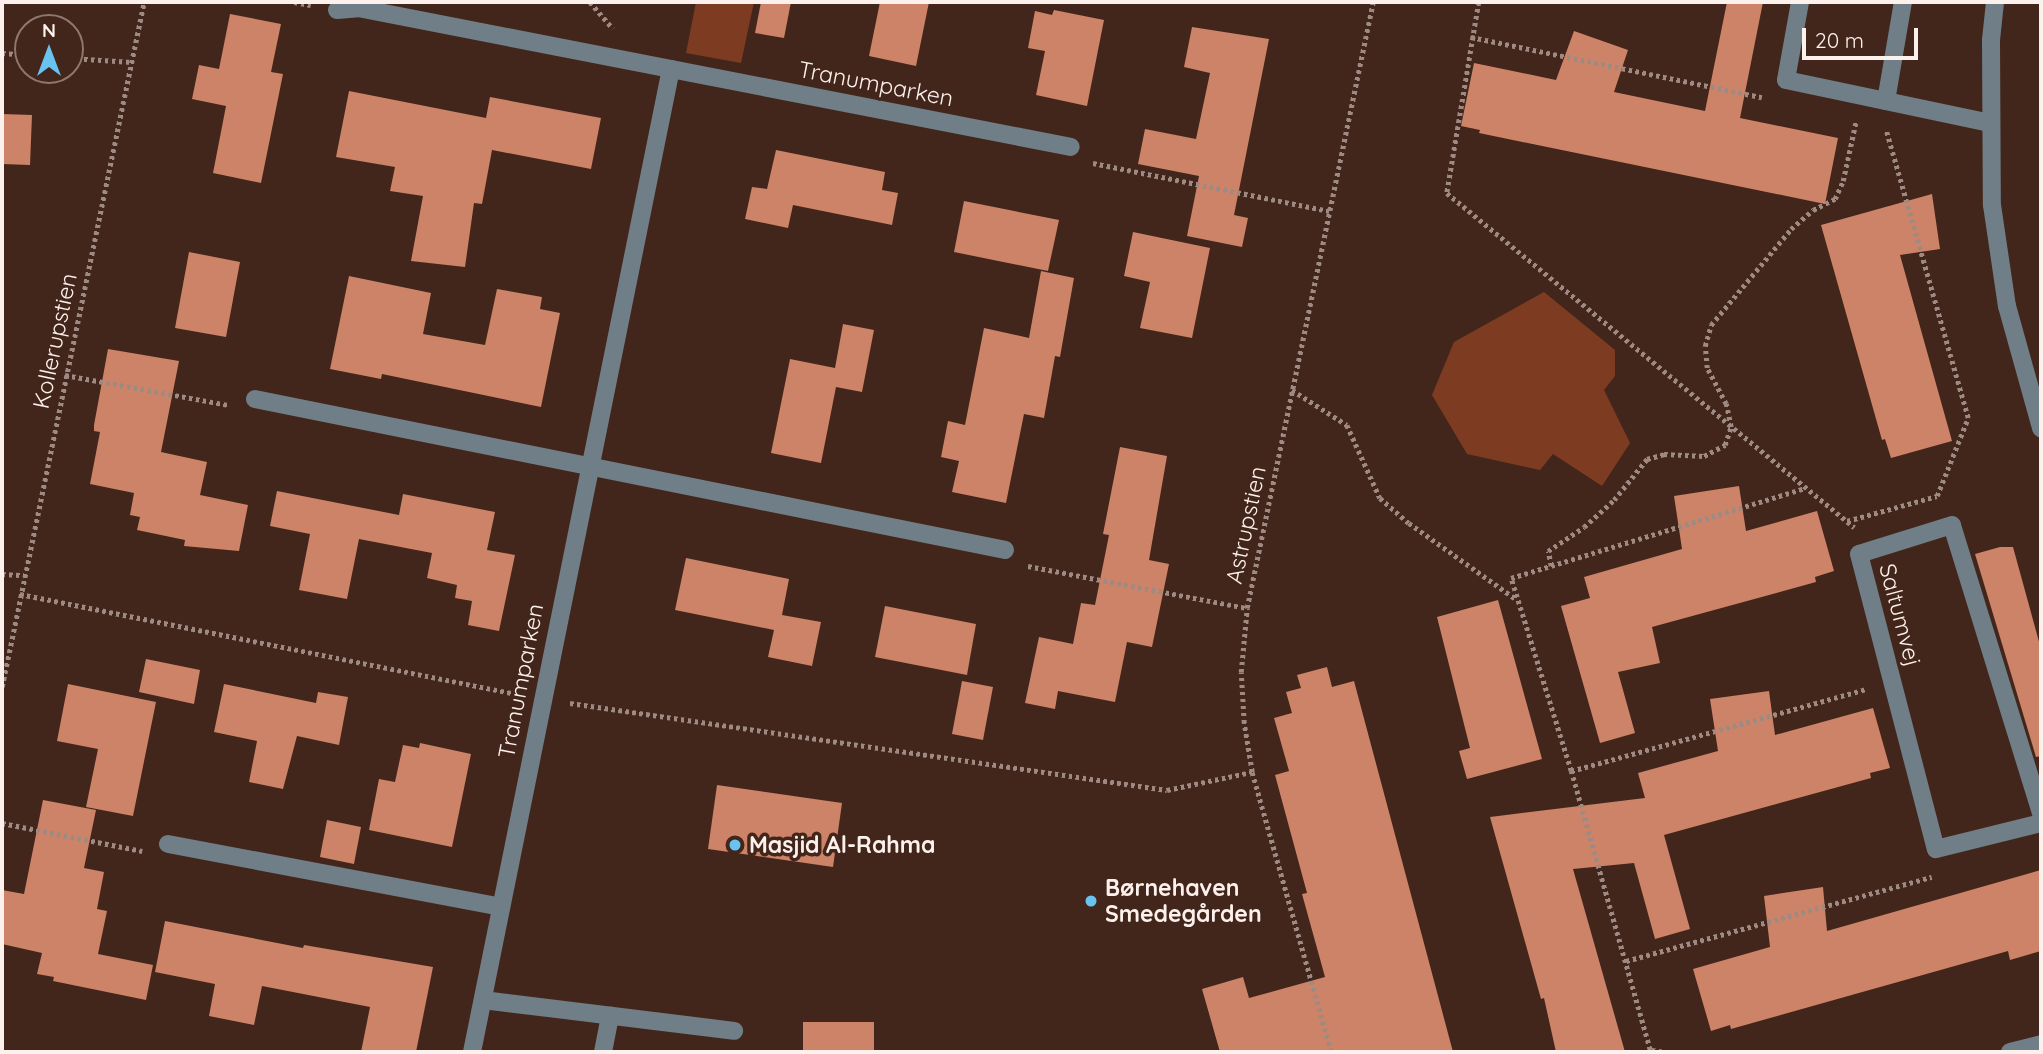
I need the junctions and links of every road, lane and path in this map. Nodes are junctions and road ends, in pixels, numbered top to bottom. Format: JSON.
{"nodes":[{"id":1,"x":144,"y":2,"type":"edge"},
{"id":2,"x":1373,"y":2,"type":"edge"},
{"id":3,"x":1479,"y":2,"type":"edge"},
{"id":4,"x":1800,"y":2,"type":"edge"},
{"id":5,"x":1903,"y":2,"type":"edge"},
{"id":6,"x":1995,"y":2,"type":"edge"},
{"id":7,"x":337,"y":10,"type":"dead end"},
{"id":8,"x":1472,"y":37,"type":"junction"},
{"id":9,"x":84,"y":59,"type":"edge"},
{"id":10,"x":132,"y":62,"type":"junction"},
{"id":11,"x":671,"y":69,"type":"junction"},
{"id":12,"x":1764,"y":97,"type":"dead end"},
{"id":13,"x":1875,"y":99,"type":"junction"},
{"id":14,"x":1990,"y":123,"type":"junction"},
{"id":15,"x":1071,"y":147,"type":"joint"},
{"id":16,"x":1329,"y":211,"type":"junction"},
{"id":17,"x":65,"y":375,"type":"junction"},
{"id":18,"x":1292,"y":390,"type":"junction"},
{"id":19,"x":256,"y":399,"type":"joint"},
{"id":20,"x":1731,"y":427,"type":"junction"},
{"id":21,"x":2041,"y":428,"type":"edge"},
{"id":22,"x":589,"y":464,"type":"junction"},
{"id":23,"x":1806,"y":488,"type":"junction"},
{"id":24,"x":1846,"y":521,"type":"junction"},
{"id":25,"x":1879,"y":548,"type":"junction"},
{"id":26,"x":1005,"y":550,"type":"joint"},
{"id":27,"x":1551,"y":566,"type":"junction"},
{"id":28,"x":2,"y":573,"type":"edge"},
{"id":29,"x":24,"y":575,"type":"junction"},
{"id":30,"x":20,"y":594,"type":"junction"},
{"id":31,"x":1517,"y":599,"type":"junction"},
{"id":32,"x":1247,"y":608,"type":"junction"},
{"id":33,"x":1893,"y":682,"type":"junction"},
{"id":34,"x":2,"y":687,"type":"edge"},
{"id":35,"x":542,"y":699,"type":"junction"},
{"id":36,"x":1570,"y":771,"type":"junction"},
{"id":37,"x":1252,"y":772,"type":"junction"},
{"id":38,"x":2041,"y":813,"type":"edge"},
{"id":39,"x":2,"y":823,"type":"edge"},
{"id":40,"x":2041,"y":823,"type":"edge"},
{"id":41,"x":168,"y":844,"type":"joint"},
{"id":42,"x":1934,"y":876,"type":"dead end"},
{"id":43,"x":501,"y":907,"type":"junction"},
{"id":44,"x":1626,"y":961,"type":"junction"},
{"id":45,"x":483,"y":1000,"type":"junction"},
{"id":46,"x":610,"y":1016,"type":"junction"},
{"id":47,"x":734,"y":1031,"type":"dead end"},
{"id":48,"x":2041,"y":1044,"type":"edge"},
{"id":49,"x":1647,"y":1051,"type":"edge"},
{"id":50,"x":472,"y":1052,"type":"edge"},
{"id":51,"x":603,"y":1052,"type":"edge"},
{"id":52,"x":1331,"y":1052,"type":"edge"},
{"id":53,"x":1662,"y":1052,"type":"edge"},
{"id":54,"x":2010,"y":1052,"type":"edge"}],
"edges":[{"from":1,"to":10,"type":"path","name":"Kollerupstien"},
{"from":2,"to":16,"type":"path","name":"Astrupstien"},
{"from":3,"to":8,"type":"path"},
{"from":4,"to":13,"type":"street"},
{"from":5,"to":13,"type":"street"},
{"from":6,"to":14,"type":"street"},
{"from":7,"to":11,"type":"street","name":"Tranumparken"},
{"from":8,"to":12,"type":"path"},
{"from":8,"to":20,"type":"path"},
{"from":9,"to":10,"type":"path"},
{"from":10,"to":17,"type":"path","name":"Kollerupstien"},
{"from":11,"to":15,"type":"street","name":"Tranumparken"},
{"from":11,"to":22,"type":"street","name":"Tranumparken"},
{"from":13,"to":14,"type":"street"},
{"from":13,"to":20,"type":"path"},
{"from":13,"to":24,"type":"path"},
{"from":14,"to":21,"type":"street"},
{"from":15,"to":16,"type":"path"},
{"from":16,"to":18,"type":"path","name":"Astrupstien"},
{"from":17,"to":19,"type":"path"},
{"from":17,"to":29,"type":"path","name":"Kollerupstien"},
{"from":18,"to":31,"type":"path"},
{"from":18,"to":32,"type":"path","name":"Astrupstien"},
{"from":19,"to":22,"type":"street"},
{"from":20,"to":23,"type":"path"},
{"from":20,"to":27,"type":"path"},
{"from":22,"to":26,"type":"street"},
{"from":22,"to":35,"type":"street","name":"Tranumparken"},
{"from":23,"to":24,"type":"path"},
{"from":23,"to":27,"type":"path"},
{"from":24,"to":25,"type":"path"},
{"from":25,"to":33,"type":"street","name":"Saltumvej"},
{"from":25,"to":38,"type":"street","name":"Saltumvej"},
{"from":26,"to":32,"type":"path"},
{"from":27,"to":31,"type":"path"},
{"from":28,"to":29,"type":"path"},
{"from":29,"to":30,"type":"path","name":"Kollerupstien"},
{"from":30,"to":34,"type":"path","name":"Kollerupstien"},
{"from":30,"to":35,"type":"path"},
{"from":31,"to":36,"type":"path"},
{"from":32,"to":37,"type":"path","name":"Astrupstien"},
{"from":33,"to":36,"type":"path"},
{"from":33,"to":40,"type":"street","name":"Saltumvej"},
{"from":35,"to":37,"type":"path"},
{"from":35,"to":43,"type":"street","name":"Tranumparken"},
{"from":36,"to":44,"type":"path"},
{"from":37,"to":52,"type":"path","name":"Astrupstien"},
{"from":39,"to":41,"type":"path"},
{"from":41,"to":43,"type":"street"},
{"from":42,"to":44,"type":"path"},
{"from":43,"to":45,"type":"street","name":"Tranumparken"},
{"from":44,"to":49,"type":"path"},
{"from":45,"to":46,"type":"street"},
{"from":45,"to":50,"type":"street","name":"Tranumparken"},
{"from":46,"to":47,"type":"street"},
{"from":46,"to":51,"type":"street"},
{"from":48,"to":54,"type":"street"},
{"from":49,"to":53,"type":"path"}]}
